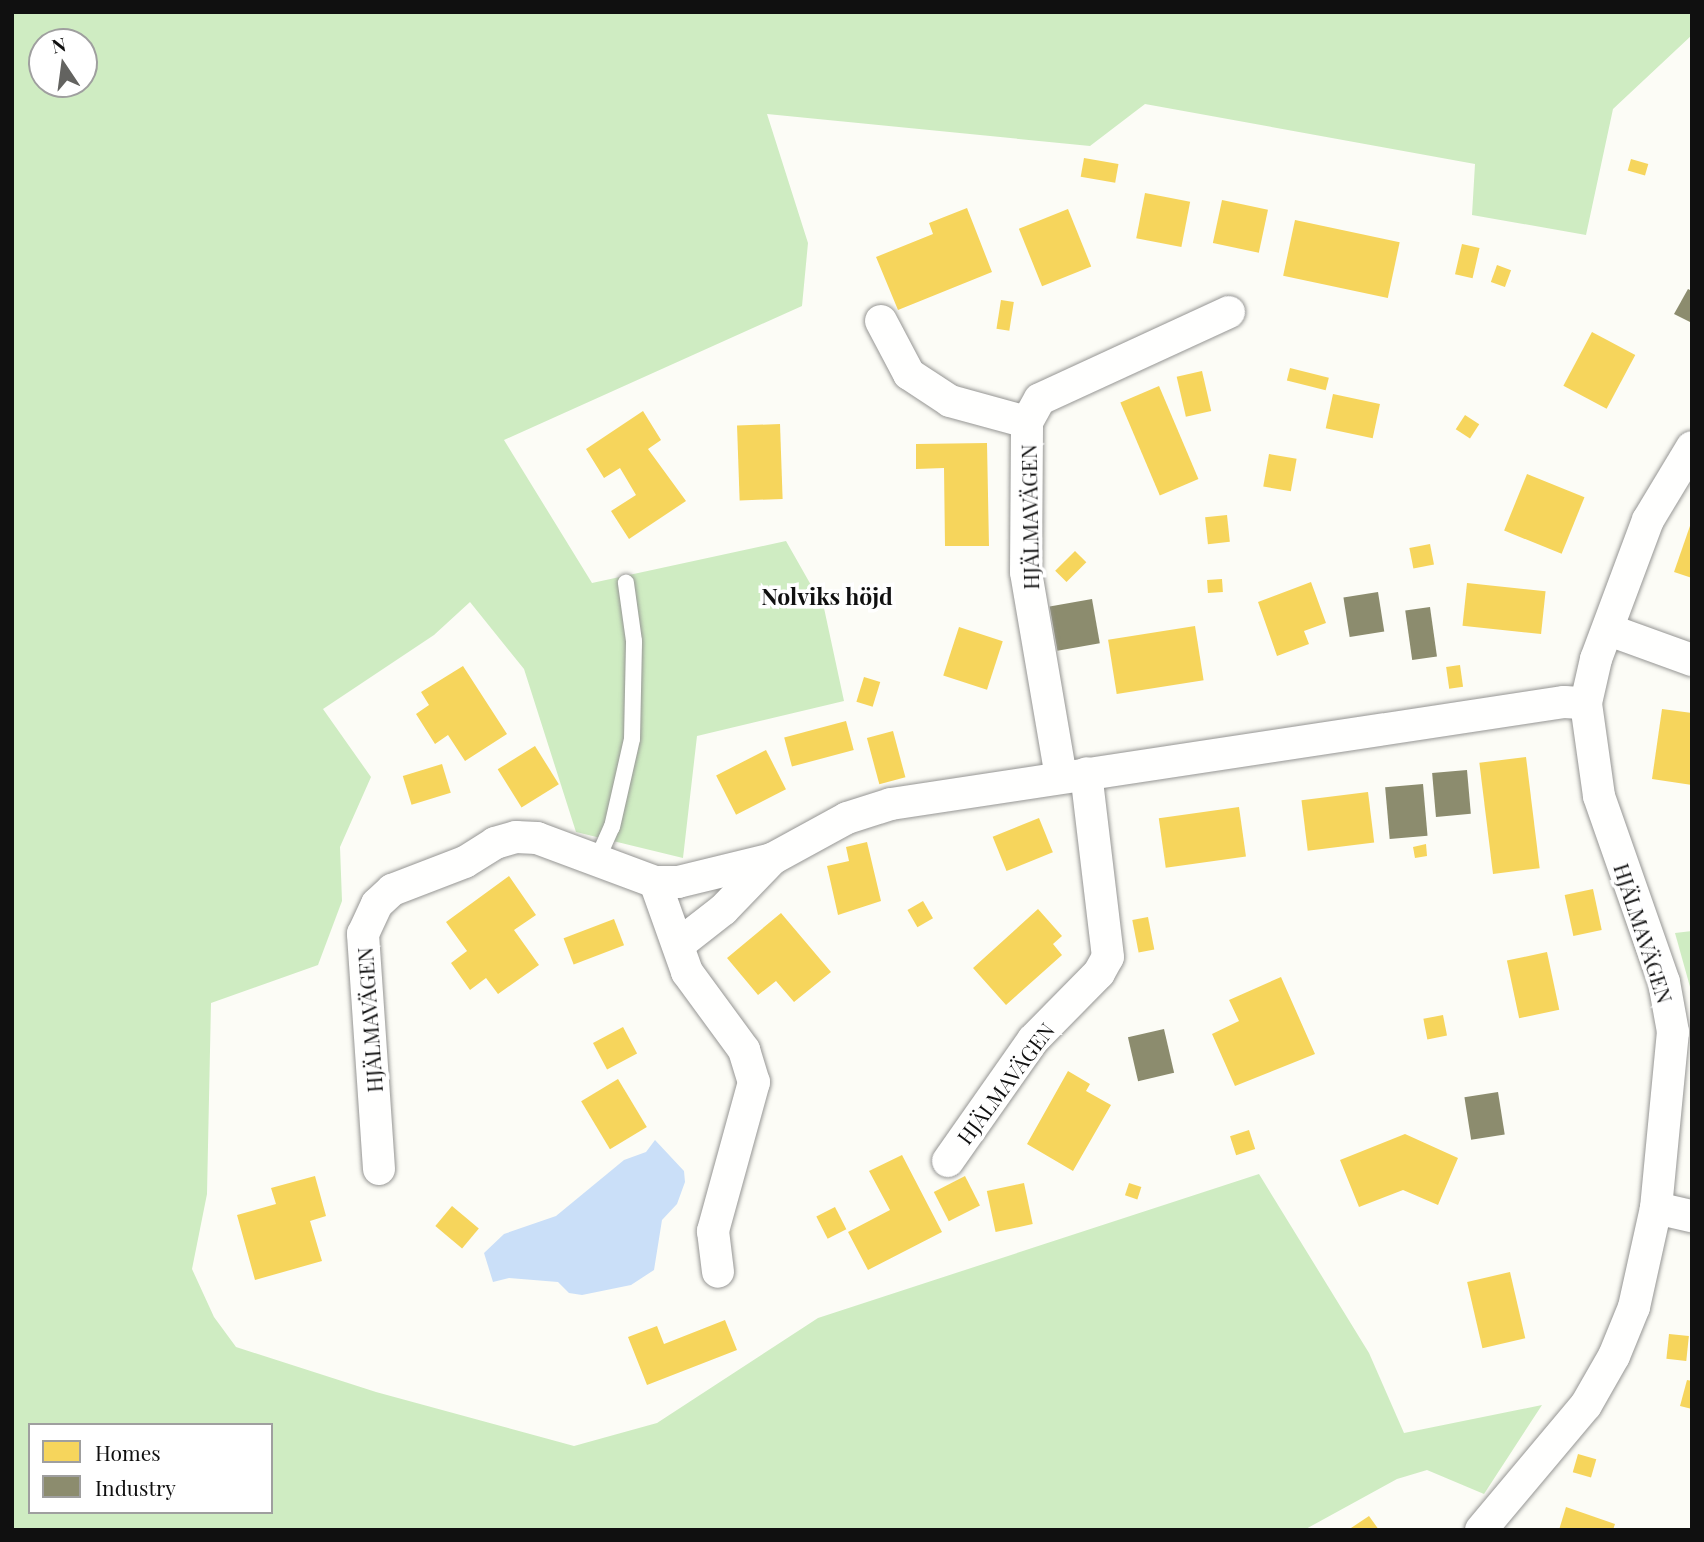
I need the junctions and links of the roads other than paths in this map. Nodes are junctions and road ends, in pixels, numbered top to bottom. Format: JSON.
{"nodes":[{"id":1,"x":1229,"y":312,"type":"dead end"},
{"id":2,"x":881,"y":321,"type":"dead end"},
{"id":3,"x":1027,"y":422,"type":"junction"},
{"id":4,"x":1692,"y":447,"type":"edge"},
{"id":5,"x":626,"y":583,"type":"dead end"},
{"id":6,"x":1609,"y":631,"type":"junction"},
{"id":7,"x":1692,"y":660,"type":"edge"},
{"id":8,"x":1586,"y":703,"type":"junction"},
{"id":9,"x":1074,"y":775,"type":"junction"},
{"id":10,"x":772,"y":859,"type":"junction"},
{"id":11,"x":597,"y":860,"type":"junction"},
{"id":12,"x":655,"y":882,"type":"junction"},
{"id":13,"x":678,"y":944,"type":"junction"},
{"id":14,"x":948,"y":1161,"type":"dead end"},
{"id":15,"x":379,"y":1169,"type":"dead end"},
{"id":16,"x":1656,"y":1208,"type":"junction"},
{"id":17,"x":1692,"y":1216,"type":"edge"},
{"id":18,"x":718,"y":1272,"type":"dead end"},
{"id":19,"x":1481,"y":1530,"type":"edge"}],
"edges":[{"from":1,"to":3,"type":"street","name":"HJÄLMAVÄGEN"},
{"from":2,"to":3,"type":"street","name":"HJÄLMAVÄGEN"},
{"from":3,"to":9,"type":"street","name":"HJÄLMAVÄGEN"},
{"from":4,"to":6,"type":"street","name":"HJÄLMAVÄGEN"},
{"from":5,"to":11,"type":"lane"},
{"from":6,"to":7,"type":"street"},
{"from":6,"to":8,"type":"street","name":"HJÄLMAVÄGEN"},
{"from":8,"to":9,"type":"street","name":"HJÄLMAVÄGEN"},
{"from":8,"to":16,"type":"street","name":"HJÄLMAVÄGEN"},
{"from":9,"to":10,"type":"street","name":"HJÄLMAVÄGEN"},
{"from":9,"to":14,"type":"street","name":"HJÄLMAVÄGEN"},
{"from":10,"to":12,"type":"street","name":"HJÄLMAVÄGEN"},
{"from":10,"to":13,"type":"street","name":"HJÄLMAVÄGEN"},
{"from":11,"to":12,"type":"street","name":"HJÄLMAVÄGEN"},
{"from":11,"to":15,"type":"street","name":"HJÄLMAVÄGEN"},
{"from":12,"to":13,"type":"street"},
{"from":13,"to":18,"type":"street"},
{"from":16,"to":17,"type":"street"},
{"from":16,"to":19,"type":"street","name":"HJÄLMAVÄGEN"}]}
